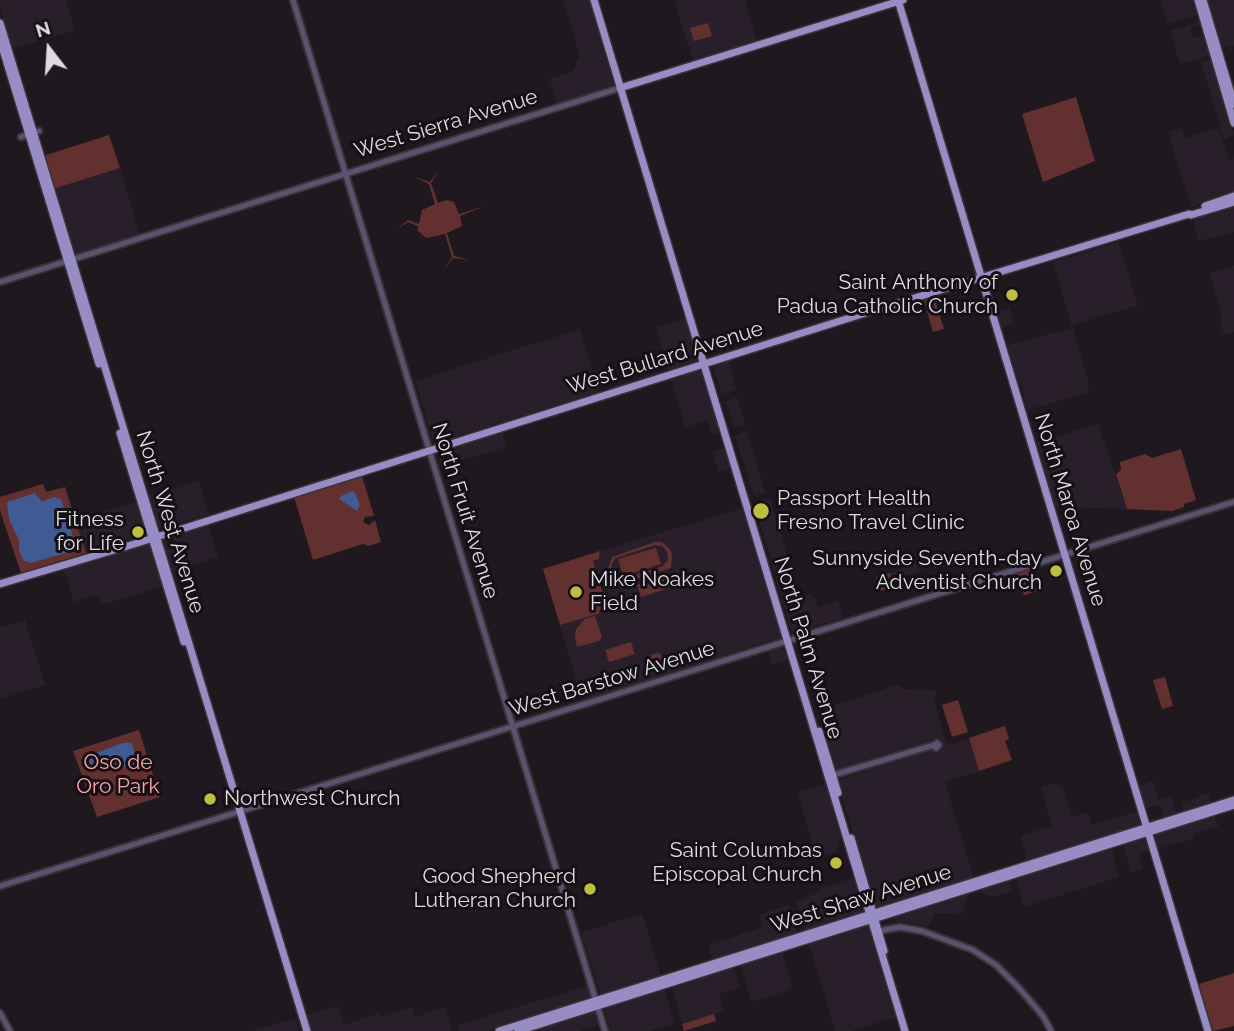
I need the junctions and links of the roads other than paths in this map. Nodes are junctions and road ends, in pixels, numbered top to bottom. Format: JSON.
{"nodes":[{"id":1,"x":293,"y":0,"type":"edge"},
{"id":2,"x":596,"y":0,"type":"edge"},
{"id":3,"x":900,"y":0,"type":"edge"},
{"id":4,"x":1198,"y":0,"type":"edge"},
{"id":5,"x":1203,"y":0,"type":"edge"},
{"id":6,"x":0,"y":23,"type":"edge"},
{"id":7,"x":2,"y":37,"type":"edge"},
{"id":8,"x":1216,"y":54,"type":"junction"},
{"id":9,"x":622,"y":87,"type":"junction"},
{"id":10,"x":1234,"y":104,"type":"edge"},
{"id":11,"x":1234,"y":123,"type":"edge"},
{"id":12,"x":31,"y":134,"type":"junction"},
{"id":13,"x":346,"y":173,"type":"junction"},
{"id":14,"x":1234,"y":196,"type":"edge"},
{"id":15,"x":1222,"y":200,"type":"junction"},
{"id":16,"x":1234,"y":202,"type":"edge"},
{"id":17,"x":1201,"y":212,"type":"junction"},
{"id":18,"x":1189,"y":214,"type":"junction"},
{"id":19,"x":70,"y":260,"type":"junction"},
{"id":20,"x":982,"y":278,"type":"junction"},
{"id":21,"x":0,"y":282,"type":"edge"},
{"id":22,"x":688,"y":309,"type":"junction"},
{"id":23,"x":700,"y":331,"type":"junction"},
{"id":24,"x":707,"y":363,"type":"junction"},
{"id":25,"x":430,"y":450,"type":"junction"},
{"id":26,"x":1234,"y":502,"type":"edge"},
{"id":27,"x":154,"y":537,"type":"junction"},
{"id":28,"x":1064,"y":554,"type":"junction"},
{"id":29,"x":0,"y":584,"type":"edge"},
{"id":30,"x":170,"y":598,"type":"junction"},
{"id":31,"x":187,"y":638,"type":"junction"},
{"id":32,"x":788,"y":640,"type":"junction"},
{"id":33,"x":513,"y":726,"type":"junction"},
{"id":34,"x":934,"y":746,"type":"dead end"},
{"id":35,"x":831,"y":778,"type":"junction"},
{"id":36,"x":832,"y":792,"type":"junction"},
{"id":37,"x":1234,"y":802,"type":"edge"},
{"id":38,"x":238,"y":812,"type":"junction"},
{"id":39,"x":846,"y":823,"type":"junction"},
{"id":40,"x":1148,"y":830,"type":"junction"},
{"id":41,"x":0,"y":886,"type":"edge"},
{"id":42,"x":954,"y":888,"type":"junction"},
{"id":43,"x":931,"y":901,"type":"junction"},
{"id":44,"x":873,"y":917,"type":"junction"},
{"id":45,"x":879,"y":931,"type":"junction"},
{"id":46,"x":803,"y":939,"type":"junction"},
{"id":47,"x":287,"y":979,"type":"junction"},
{"id":48,"x":891,"y":983,"type":"junction"},
{"id":49,"x":298,"y":1001,"type":"junction"},
{"id":50,"x":597,"y":1003,"type":"junction"},
{"id":51,"x":0,"y":1013,"type":"edge"},
{"id":52,"x":303,"y":1029,"type":"edge"},
{"id":53,"x":10,"y":1031,"type":"edge"},
{"id":54,"x":499,"y":1031,"type":"edge"},
{"id":55,"x":518,"y":1031,"type":"edge"},
{"id":56,"x":605,"y":1031,"type":"edge"},
{"id":57,"x":905,"y":1031,"type":"edge"},
{"id":58,"x":1051,"y":1031,"type":"edge"},
{"id":59,"x":1208,"y":1031,"type":"edge"}],
"edges":[{"from":1,"to":13,"type":"street","name":"North Fruit Avenue"},
{"from":2,"to":9,"type":"main road","name":"North Palm Avenue"},
{"from":2,"to":9,"type":"main road","name":"North Palm Avenue"},
{"from":3,"to":9,"type":"main road","name":"West Sierra Avenue"},
{"from":3,"to":20,"type":"main road","name":"North Maroa Avenue"},
{"from":4,"to":8,"type":"main road"},
{"from":5,"to":8,"type":"main road"},
{"from":6,"to":7,"type":"main road","name":"North West Avenue"},
{"from":7,"to":12,"type":"main road","name":"North West Avenue"},
{"from":7,"to":12,"type":"main road","name":"North West Avenue"},
{"from":8,"to":10,"type":"main road"},
{"from":8,"to":11,"type":"main road"},
{"from":9,"to":13,"type":"street","name":"West Sierra Avenue"},
{"from":9,"to":22,"type":"main road","name":"North Palm Avenue"},
{"from":9,"to":23,"type":"main road","name":"North Palm Avenue"},
{"from":12,"to":19,"type":"main road","name":"North West Avenue"},
{"from":13,"to":19,"type":"street","name":"West Sierra Avenue"},
{"from":13,"to":25,"type":"street","name":"North Fruit Avenue"},
{"from":14,"to":15,"type":"main road","name":"West Bullard Avenue"},
{"from":15,"to":17,"type":"main road"},
{"from":15,"to":18,"type":"main road","name":"West Bullard Avenue"},
{"from":16,"to":17,"type":"main road","name":"West Bullard Avenue"},
{"from":17,"to":18,"type":"main road","name":"West Bullard Avenue"},
{"from":18,"to":20,"type":"main road","name":"West Bullard Avenue"},
{"from":19,"to":21,"type":"street","name":"West Sierra Avenue"},
{"from":19,"to":27,"type":"main road","name":"North West Avenue"},
{"from":20,"to":24,"type":"main road","name":"West Bullard Avenue"},
{"from":20,"to":28,"type":"main road","name":"North Maroa Avenue"},
{"from":22,"to":23,"type":"main road"},
{"from":22,"to":24,"type":"main road","name":"North Palm Avenue"},
{"from":23,"to":24,"type":"main road","name":"North Palm Avenue"},
{"from":24,"to":25,"type":"main road","name":"West Bullard Avenue"},
{"from":24,"to":32,"type":"main road","name":"North Palm Avenue"},
{"from":25,"to":27,"type":"main road","name":"West Bullard Avenue"},
{"from":25,"to":33,"type":"street","name":"North Fruit Avenue"},
{"from":26,"to":28,"type":"street","name":"West Barstow Avenue"},
{"from":27,"to":29,"type":"main road","name":"West Bullard Avenue"},
{"from":27,"to":30,"type":"main road","name":"North West Avenue"},
{"from":27,"to":31,"type":"main road","name":"North West Avenue"},
{"from":28,"to":32,"type":"street","name":"West Barstow Avenue"},
{"from":28,"to":40,"type":"main road","name":"North Maroa Avenue"},
{"from":30,"to":31,"type":"main road"},
{"from":30,"to":38,"type":"main road","name":"North West Avenue"},
{"from":31,"to":38,"type":"main road","name":"North West Avenue"},
{"from":32,"to":33,"type":"street","name":"West Barstow Avenue"},
{"from":32,"to":35,"type":"main road","name":"North Palm Avenue"},
{"from":33,"to":38,"type":"street","name":"West Barstow Avenue"},
{"from":33,"to":50,"type":"street","name":"North Fruit Avenue"},
{"from":34,"to":35,"type":"street"},
{"from":35,"to":36,"type":"main road","name":"North Palm Avenue"},
{"from":35,"to":39,"type":"main road","name":"North Palm Avenue"},
{"from":36,"to":39,"type":"main road"},
{"from":36,"to":44,"type":"main road","name":"North Palm Avenue"},
{"from":37,"to":40,"type":"main road","name":"West Shaw Avenue"},
{"from":38,"to":41,"type":"street","name":"West Barstow Avenue"},
{"from":38,"to":47,"type":"main road","name":"North West Avenue"},
{"from":38,"to":49,"type":"main road","name":"North West Avenue"},
{"from":39,"to":44,"type":"main road","name":"North Palm Avenue"},
{"from":40,"to":42,"type":"main road","name":"West Shaw Avenue"},
{"from":40,"to":43,"type":"main road","name":"West Shaw Avenue"},
{"from":40,"to":59,"type":"main road","name":"North Maroa Avenue"},
{"from":42,"to":43,"type":"main road"},
{"from":42,"to":44,"type":"main road","name":"West Shaw Avenue"},
{"from":43,"to":44,"type":"main road","name":"West Shaw Avenue"},
{"from":44,"to":45,"type":"main road","name":"North Palm Avenue"},
{"from":44,"to":46,"type":"main road","name":"West Shaw Avenue"},
{"from":44,"to":46,"type":"main road","name":"West Shaw Avenue"},
{"from":44,"to":48,"type":"main road","name":"North Palm Avenue"},
{"from":45,"to":48,"type":"main road","name":"North Palm Avenue"},
{"from":45,"to":58,"type":"street"},
{"from":46,"to":50,"type":"main road","name":"West Shaw Avenue"},
{"from":46,"to":50,"type":"main road","name":"West Shaw Avenue"},
{"from":47,"to":49,"type":"main road"},
{"from":47,"to":52,"type":"main road","name":"North West Avenue"},
{"from":48,"to":57,"type":"main road","name":"North Palm Avenue"},
{"from":49,"to":52,"type":"main road","name":"North West Avenue"},
{"from":50,"to":54,"type":"main road","name":"West Shaw Avenue"},
{"from":50,"to":55,"type":"main road","name":"West Shaw Avenue"},
{"from":50,"to":56,"type":"street","name":"North Fruit Avenue"},
{"from":51,"to":53,"type":"street"}]}
